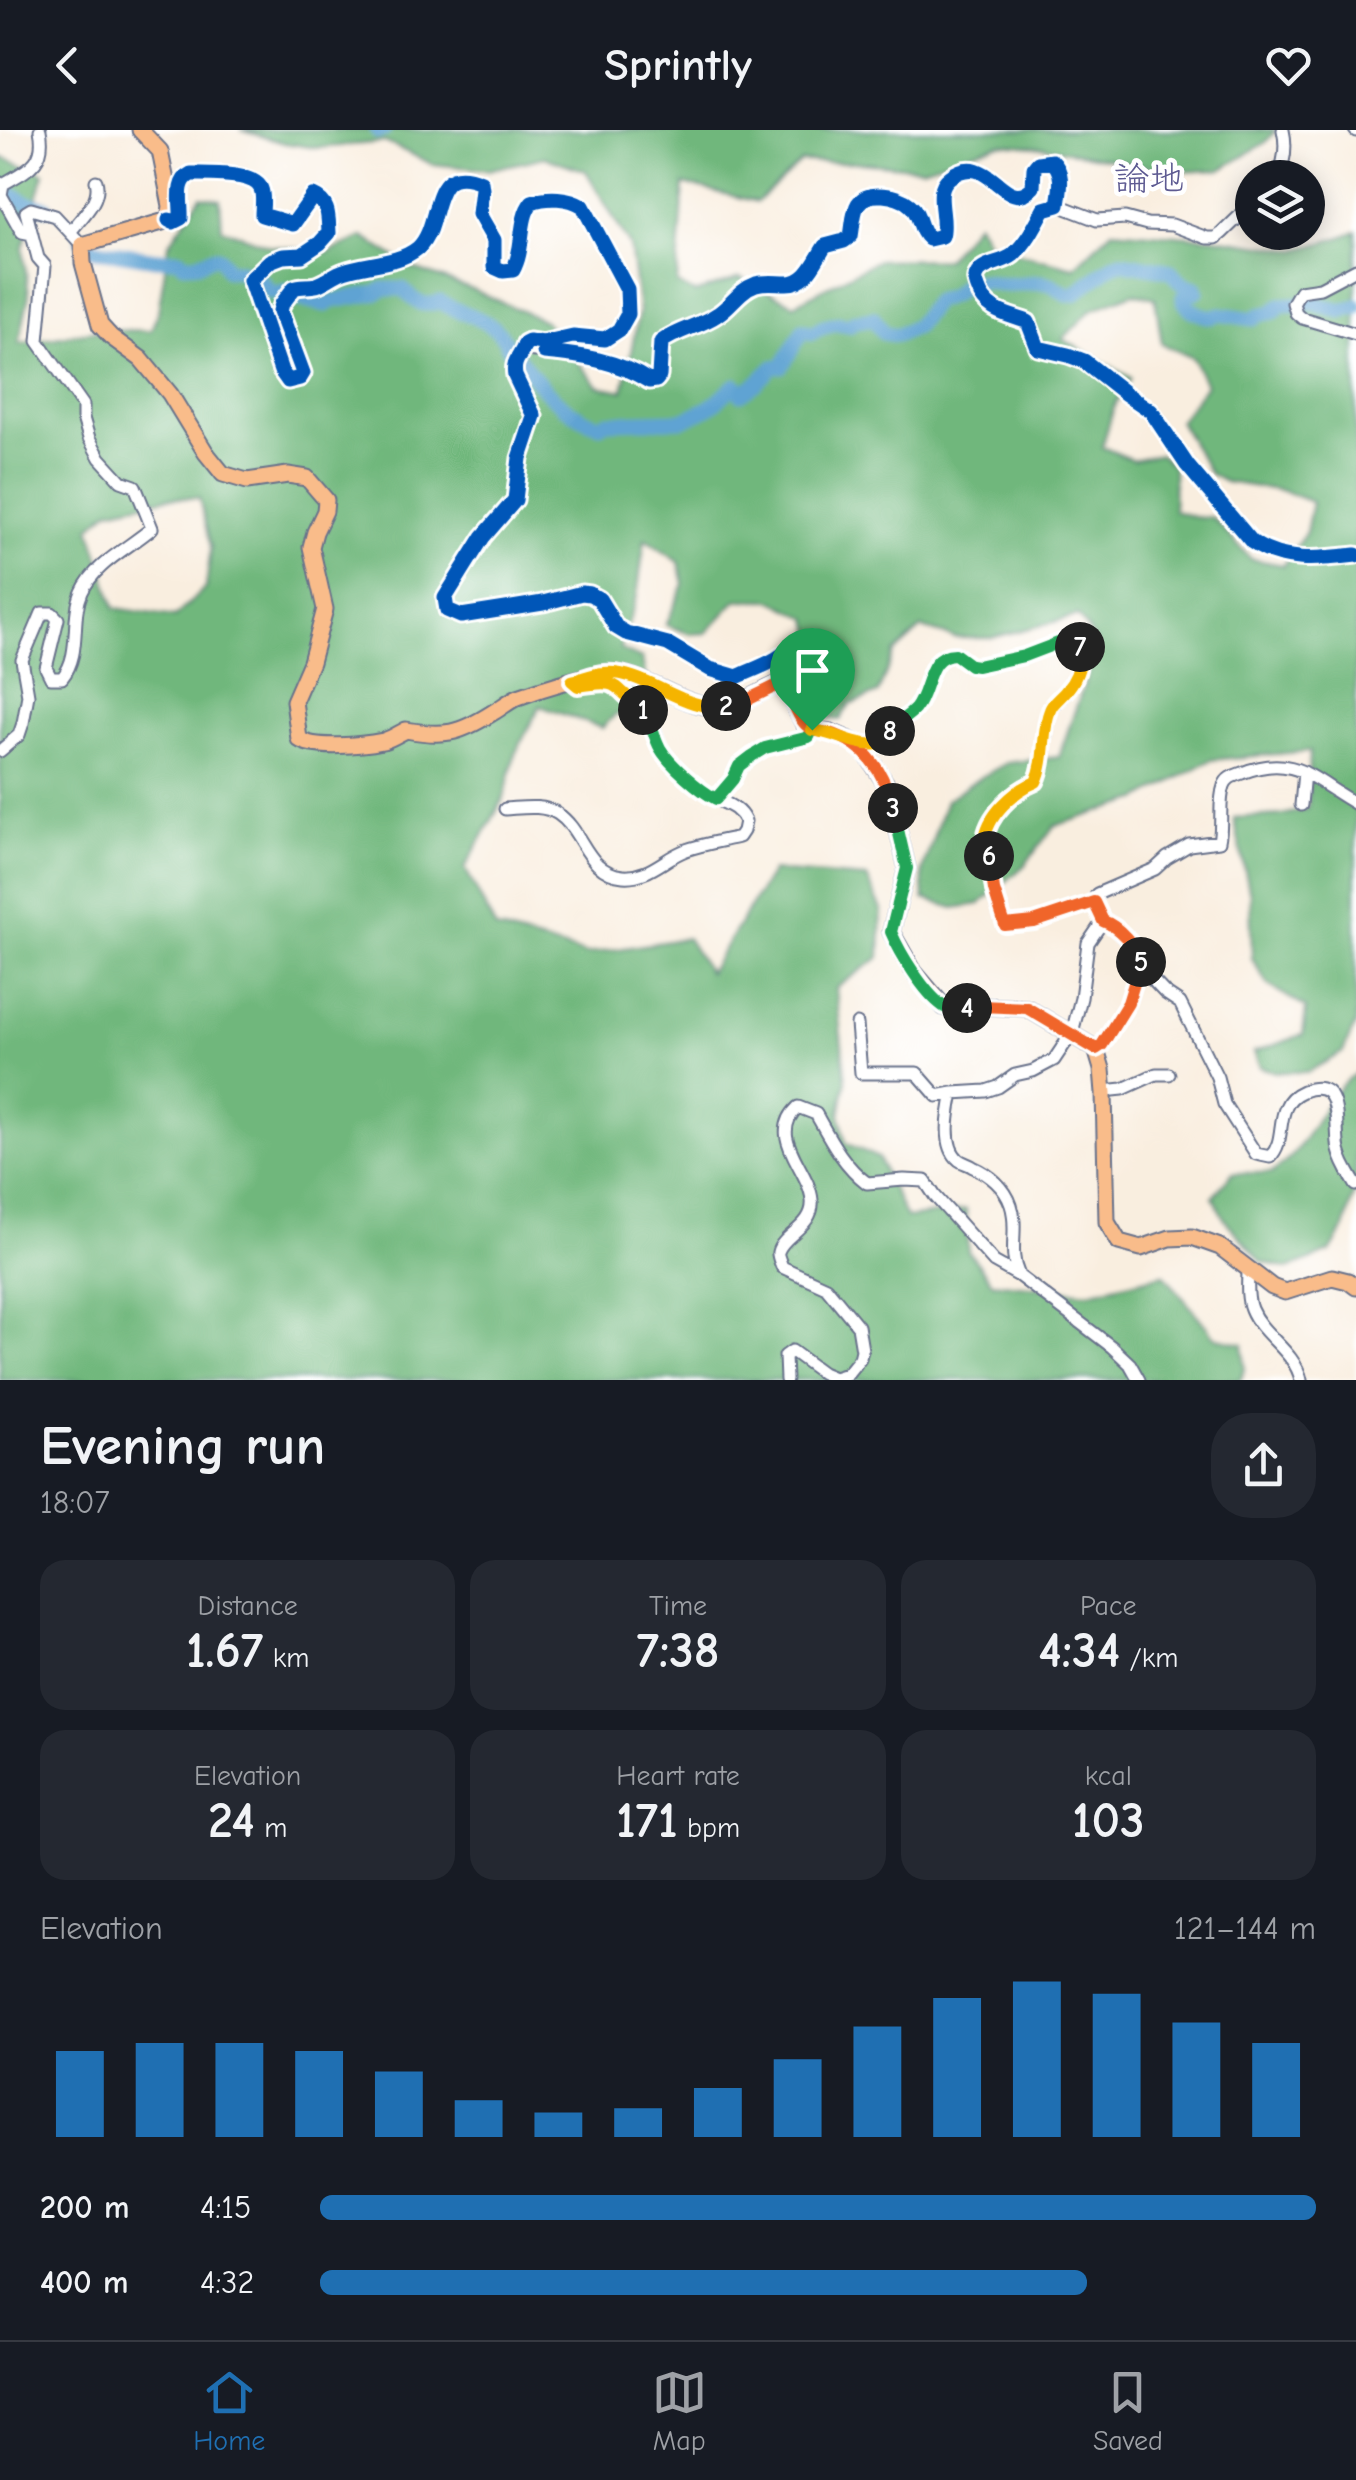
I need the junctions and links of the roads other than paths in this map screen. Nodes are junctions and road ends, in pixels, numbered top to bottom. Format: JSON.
{"nodes":[{"id":1,"x":40,"y":130,"type":"edge"},
{"id":2,"x":140,"y":130,"type":"edge"},
{"id":3,"x":1283,"y":130,"type":"edge"},
{"id":4,"x":1284,"y":160,"type":"edge"},
{"id":5,"x":96,"y":180,"type":"dead end"},
{"id":6,"x":1058,"y":205,"type":"junction"},
{"id":7,"x":169,"y":220,"type":"junction"},
{"id":8,"x":1235,"y":220,"type":"edge"},
{"id":9,"x":71,"y":231,"type":"junction"},
{"id":10,"x":32,"y":234,"type":"junction"},
{"id":11,"x":82,"y":245,"type":"junction"},
{"id":12,"x":1356,"y":269,"type":"edge"},
{"id":13,"x":1356,"y":334,"type":"edge"},
{"id":14,"x":524,"y":350,"type":"junction"},
{"id":15,"x":1356,"y":556,"type":"edge"},
{"id":16,"x":572,"y":681,"type":"junction"},
{"id":17,"x":786,"y":681,"type":"junction"},
{"id":18,"x":812,"y":730,"type":"junction"},
{"id":19,"x":856,"y":742,"type":"junction"},
{"id":20,"x":0,"y":751,"type":"edge"},
{"id":21,"x":1304,"y":772,"type":"junction"},
{"id":22,"x":716,"y":799,"type":"junction"},
{"id":23,"x":1356,"y":804,"type":"edge"},
{"id":24,"x":1301,"y":805,"type":"dead end"},
{"id":25,"x":505,"y":808,"type":"dead end"},
{"id":26,"x":1094,"y":902,"type":"junction"},
{"id":27,"x":1103,"y":921,"type":"junction"},
{"id":28,"x":1144,"y":971,"type":"junction"},
{"id":29,"x":857,"y":1024,"type":"dead end"},
{"id":30,"x":1072,"y":1033,"type":"junction"},
{"id":31,"x":1096,"y":1049,"type":"junction"},
{"id":32,"x":1169,"y":1074,"type":"dead end"},
{"id":33,"x":1104,"y":1091,"type":"junction"},
{"id":34,"x":953,"y":1093,"type":"junction"},
{"id":35,"x":1356,"y":1184,"type":"edge"},
{"id":36,"x":1248,"y":1270,"type":"junction"},
{"id":37,"x":1019,"y":1276,"type":"junction"},
{"id":38,"x":1356,"y":1287,"type":"edge"},
{"id":39,"x":786,"y":1380,"type":"edge"},
{"id":40,"x":1138,"y":1380,"type":"edge"},
{"id":41,"x":1301,"y":1380,"type":"edge"}],
"edges":[{"from":1,"to":10,"type":"street"},
{"from":2,"to":7,"type":"main road"},
{"from":3,"to":4,"type":"street"},
{"from":5,"to":9,"type":"street"},
{"from":6,"to":8,"type":"street"},
{"from":6,"to":14,"type":"street"},
{"from":6,"to":15,"type":"street"},
{"from":7,"to":11,"type":"main road"},
{"from":7,"to":14,"type":"street"},
{"from":9,"to":10,"type":"street"},
{"from":9,"to":11,"type":"street"},
{"from":10,"to":20,"type":"street"},
{"from":11,"to":16,"type":"main road"},
{"from":12,"to":13,"type":"street"},
{"from":14,"to":17,"type":"street"},
{"from":16,"to":17,"type":"main road"},
{"from":16,"to":22,"type":"street"},
{"from":17,"to":18,"type":"main road"},
{"from":18,"to":19,"type":"main road"},
{"from":18,"to":22,"type":"street"},
{"from":19,"to":26,"type":"street"},
{"from":19,"to":30,"type":"main road"},
{"from":21,"to":23,"type":"street"},
{"from":21,"to":24,"type":"street"},
{"from":21,"to":26,"type":"street"},
{"from":22,"to":25,"type":"street"},
{"from":26,"to":27,"type":"street"},
{"from":27,"to":28,"type":"street"},
{"from":27,"to":30,"type":"street"},
{"from":28,"to":31,"type":"street"},
{"from":28,"to":35,"type":"street"},
{"from":29,"to":34,"type":"street"},
{"from":30,"to":31,"type":"main road"},
{"from":30,"to":34,"type":"street"},
{"from":31,"to":33,"type":"main road"},
{"from":32,"to":33,"type":"street"},
{"from":33,"to":36,"type":"main road"},
{"from":34,"to":37,"type":"street"},
{"from":36,"to":38,"type":"main road"},
{"from":36,"to":41,"type":"street"},
{"from":37,"to":39,"type":"street"},
{"from":37,"to":40,"type":"street"}]}
